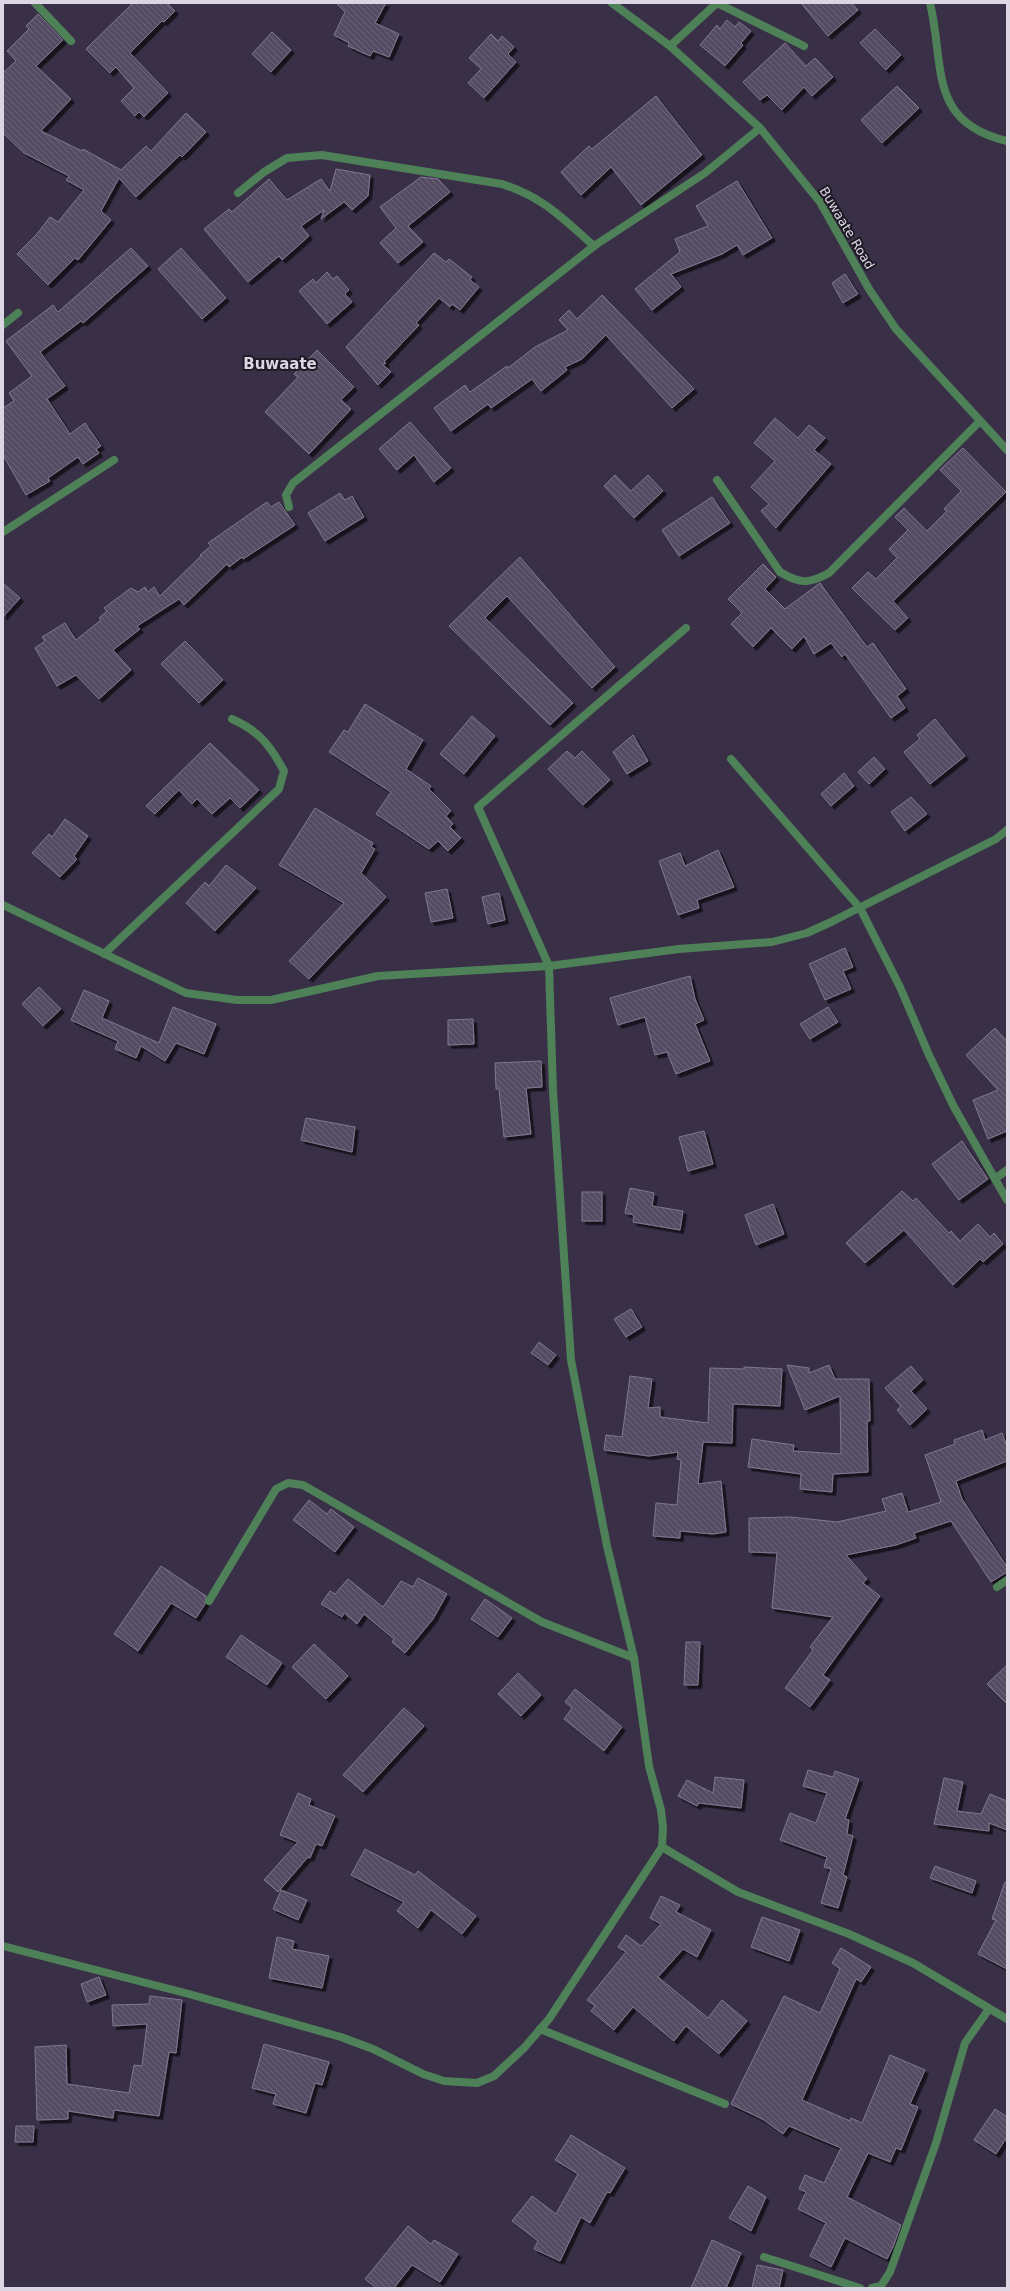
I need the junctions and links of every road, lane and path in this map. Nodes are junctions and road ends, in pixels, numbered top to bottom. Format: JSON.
{"nodes":[{"id":1,"x":35,"y":3,"type":"edge"},
{"id":2,"x":612,"y":3,"type":"edge"},
{"id":3,"x":930,"y":3,"type":"edge"},
{"id":4,"x":71,"y":41,"type":"dead end"},
{"id":5,"x":670,"y":46,"type":"junction"},
{"id":6,"x":804,"y":46,"type":"dead end"},
{"id":7,"x":760,"y":128,"type":"junction"},
{"id":8,"x":1007,"y":141,"type":"edge"},
{"id":9,"x":238,"y":193,"type":"dead end"},
{"id":10,"x":594,"y":246,"type":"junction"},
{"id":11,"x":18,"y":313,"type":"dead end"},
{"id":12,"x":3,"y":325,"type":"edge"},
{"id":13,"x":980,"y":421,"type":"junction"},
{"id":14,"x":1007,"y":450,"type":"edge"},
{"id":15,"x":114,"y":460,"type":"dead end"},
{"id":16,"x":717,"y":480,"type":"dead end"},
{"id":17,"x":289,"y":507,"type":"dead end"},
{"id":18,"x":3,"y":532,"type":"edge"},
{"id":19,"x":686,"y":628,"type":"dead end"},
{"id":20,"x":232,"y":719,"type":"dead end"},
{"id":21,"x":731,"y":759,"type":"dead end"},
{"id":22,"x":1007,"y":830,"type":"edge"},
{"id":23,"x":3,"y":905,"type":"edge"},
{"id":24,"x":860,"y":908,"type":"junction"},
{"id":25,"x":104,"y":954,"type":"junction"},
{"id":26,"x":549,"y":966,"type":"junction"},
{"id":27,"x":1007,"y":1170,"type":"edge"},
{"id":28,"x":996,"y":1178,"type":"junction"},
{"id":29,"x":1007,"y":1200,"type":"edge"},
{"id":30,"x":1007,"y":1580,"type":"edge"},
{"id":31,"x":997,"y":1587,"type":"dead end"},
{"id":32,"x":209,"y":1601,"type":"dead end"},
{"id":33,"x":634,"y":1658,"type":"junction"},
{"id":34,"x":662,"y":1847,"type":"junction"},
{"id":35,"x":3,"y":1946,"type":"edge"},
{"id":36,"x":989,"y":2009,"type":"junction"},
{"id":37,"x":1007,"y":2019,"type":"edge"},
{"id":38,"x":540,"y":2029,"type":"junction"},
{"id":39,"x":725,"y":2104,"type":"dead end"},
{"id":40,"x":764,"y":2257,"type":"dead end"},
{"id":41,"x":860,"y":2288,"type":"edge"},
{"id":42,"x":872,"y":2288,"type":"edge"}],
"edges":[{"from":1,"to":4,"type":"street"},
{"from":2,"to":5,"type":"street","name":"Buwaate Road"},
{"from":3,"to":8,"type":"street"},
{"from":5,"to":6,"type":"street"},
{"from":5,"to":7,"type":"street","name":"Buwaate Road"},
{"from":7,"to":10,"type":"street"},
{"from":7,"to":13,"type":"street","name":"Buwaate Road"},
{"from":9,"to":10,"type":"street"},
{"from":10,"to":17,"type":"street"},
{"from":11,"to":12,"type":"street"},
{"from":13,"to":14,"type":"street","name":"Buwaate Road"},
{"from":13,"to":16,"type":"street"},
{"from":15,"to":18,"type":"street"},
{"from":19,"to":26,"type":"street"},
{"from":20,"to":25,"type":"street"},
{"from":21,"to":24,"type":"street"},
{"from":22,"to":24,"type":"street"},
{"from":23,"to":25,"type":"street"},
{"from":24,"to":26,"type":"street"},
{"from":24,"to":28,"type":"street"},
{"from":25,"to":26,"type":"street"},
{"from":26,"to":33,"type":"street"},
{"from":27,"to":28,"type":"street"},
{"from":28,"to":29,"type":"street"},
{"from":30,"to":31,"type":"street"},
{"from":32,"to":33,"type":"street"},
{"from":33,"to":34,"type":"street"},
{"from":34,"to":36,"type":"street"},
{"from":34,"to":38,"type":"street"},
{"from":35,"to":38,"type":"street"},
{"from":36,"to":37,"type":"street"},
{"from":36,"to":42,"type":"street"},
{"from":38,"to":39,"type":"street"},
{"from":40,"to":41,"type":"street"}]}
